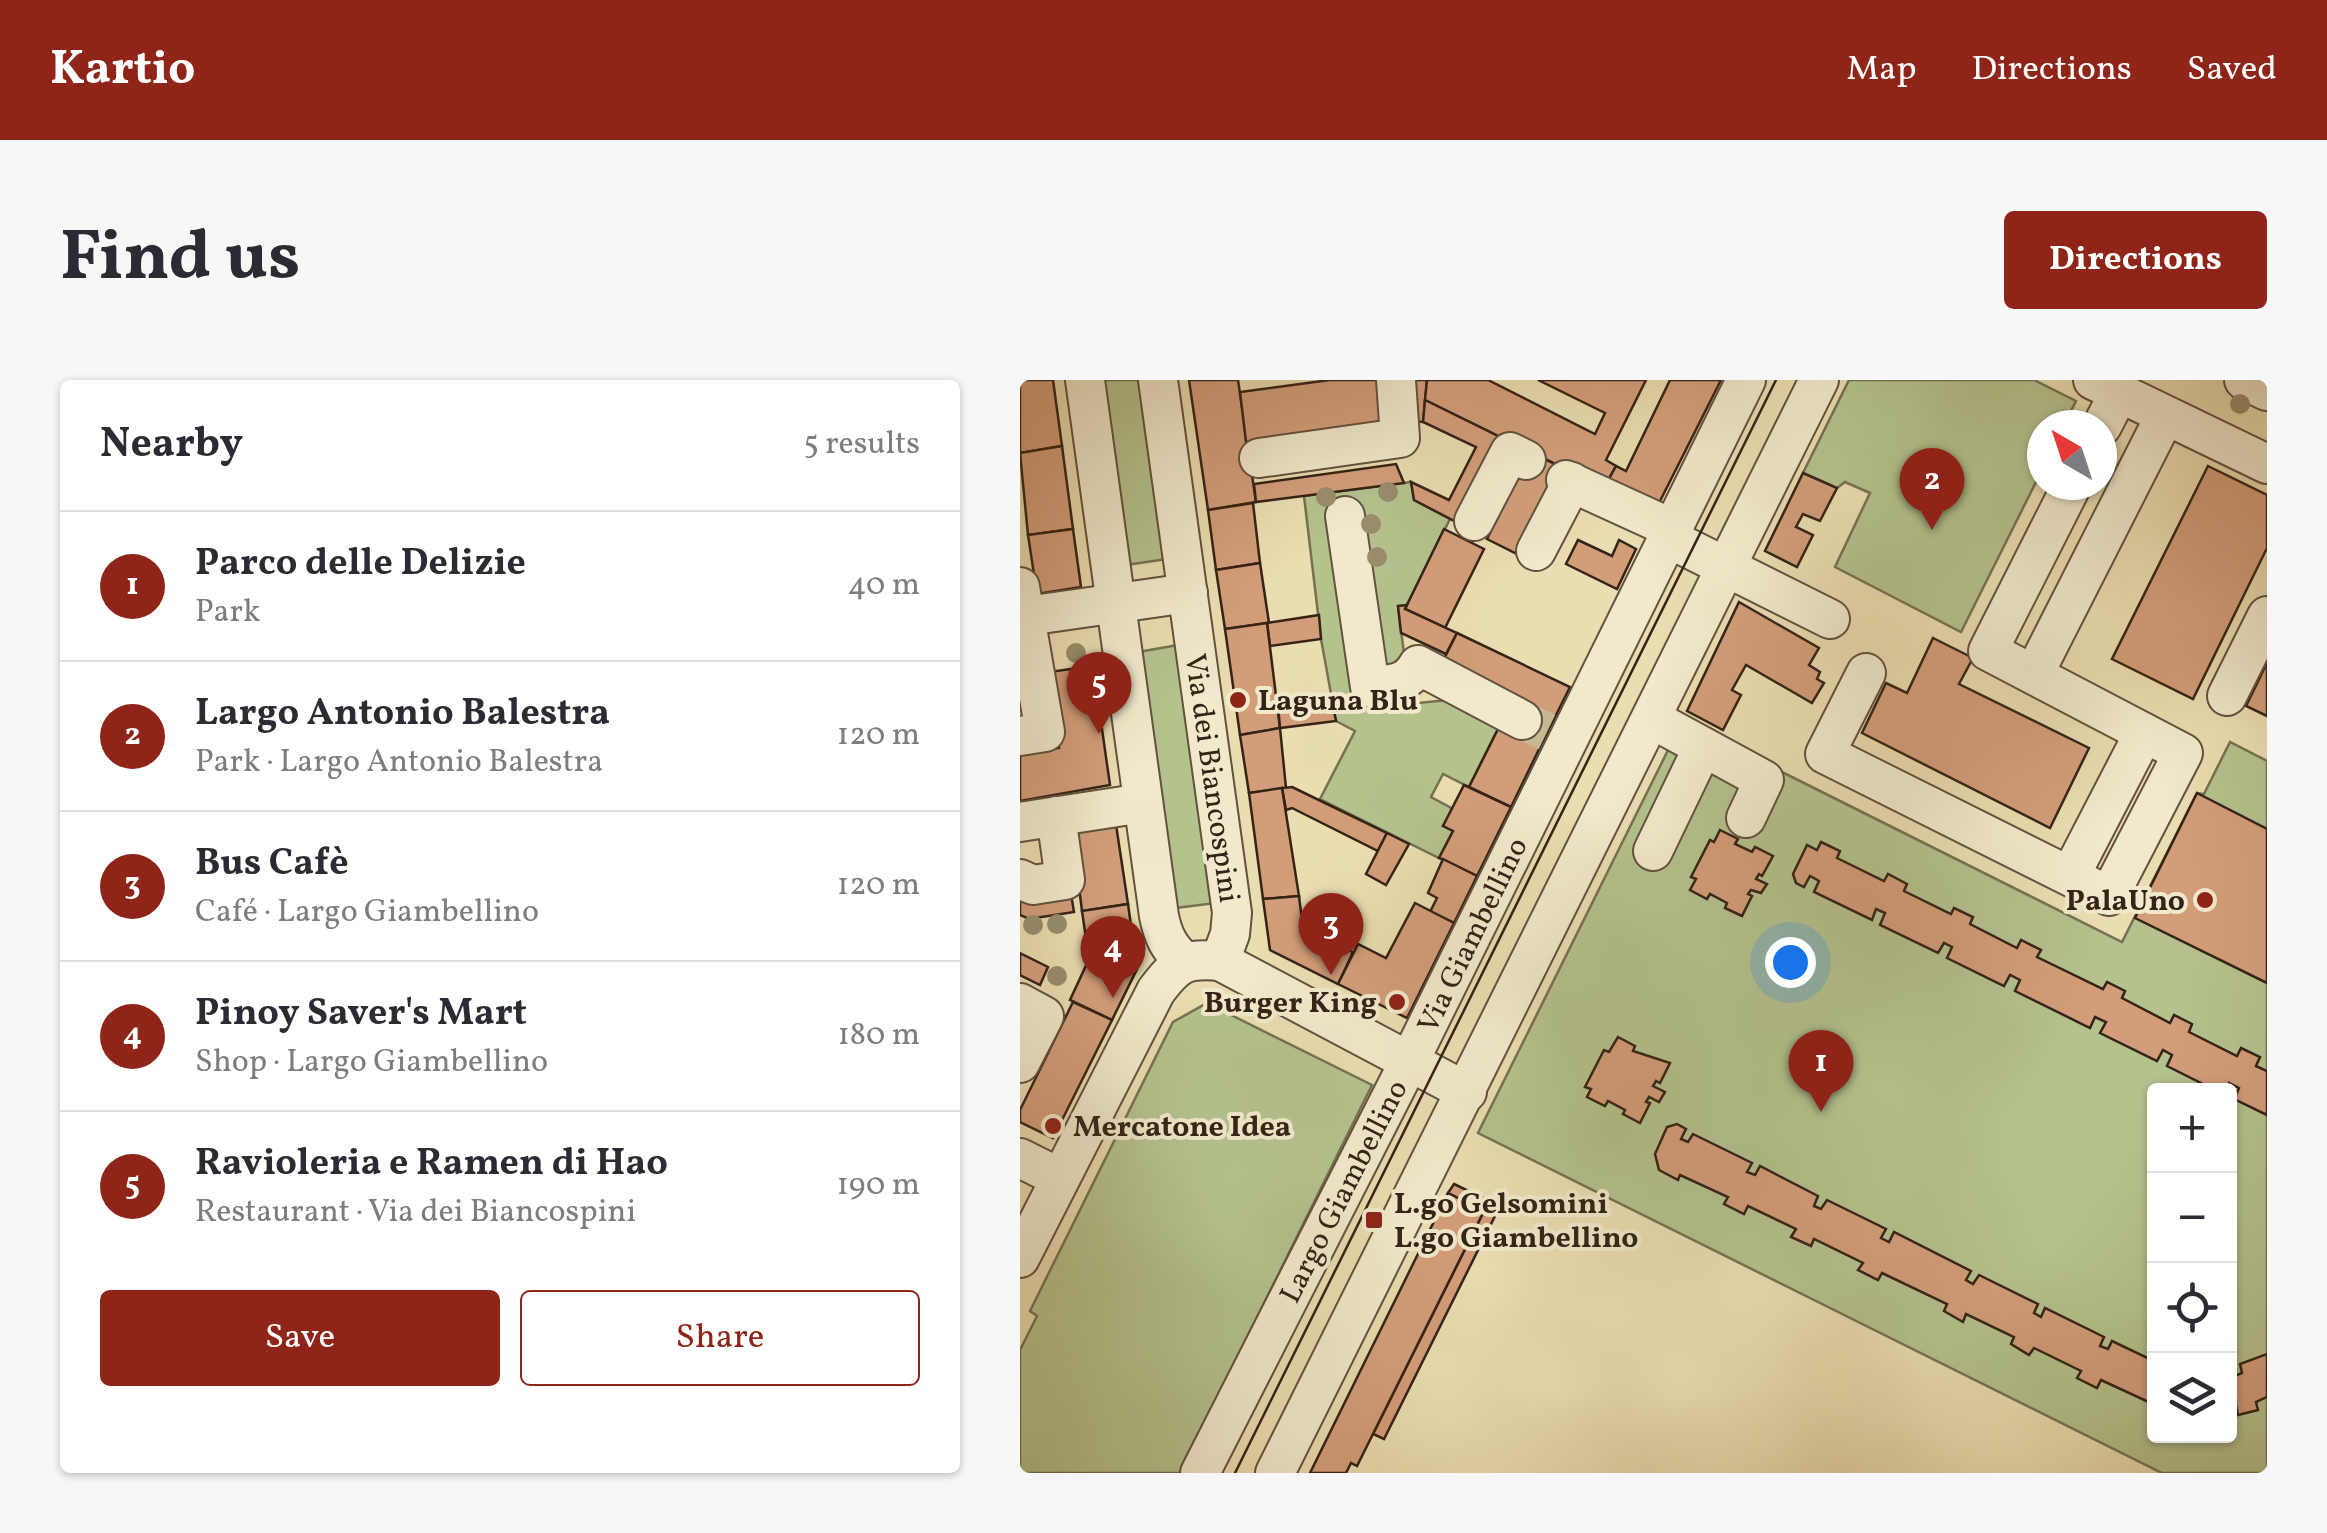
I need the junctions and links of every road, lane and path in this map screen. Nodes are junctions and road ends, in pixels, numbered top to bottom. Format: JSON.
{"nodes":[{"id":1,"x":1084,"y":380,"type":"edge"},
{"id":2,"x":1158,"y":380,"type":"edge"},
{"id":3,"x":1396,"y":380,"type":"edge"},
{"id":4,"x":1746,"y":380,"type":"edge"},
{"id":5,"x":1819,"y":380,"type":"edge"},
{"id":6,"x":2244,"y":380,"type":"edge"},
{"id":7,"x":2267,"y":391,"type":"edge"},
{"id":8,"x":2110,"y":394,"type":"edge"},
{"id":9,"x":2166,"y":416,"type":"junction"},
{"id":10,"x":1260,"y":458,"type":"dead end"},
{"id":11,"x":1526,"y":460,"type":"dead end"},
{"id":12,"x":2267,"y":464,"type":"edge"},
{"id":13,"x":2064,"y":500,"type":"edge"},
{"id":14,"x":1345,"y":516,"type":"dead end"},
{"id":15,"x":1474,"y":521,"type":"dead end"},
{"id":16,"x":1671,"y":534,"type":"junction"},
{"id":17,"x":1536,"y":551,"type":"dead end"},
{"id":18,"x":1727,"y":567,"type":"junction"},
{"id":19,"x":1188,"y":593,"type":"junction"},
{"id":20,"x":1114,"y":604,"type":"junction"},
{"id":21,"x":1022,"y":607,"type":"edge"},
{"id":22,"x":2267,"y":616,"type":"edge"},
{"id":23,"x":1830,"y":620,"type":"dead end"},
{"id":24,"x":1866,"y":672,"type":"dead end"},
{"id":25,"x":2034,"y":674,"type":"junction"},
{"id":26,"x":2227,"y":696,"type":"dead end"},
{"id":27,"x":1652,"y":720,"type":"junction"},
{"id":28,"x":1546,"y":732,"type":"junction"},
{"id":29,"x":1020,"y":736,"type":"edge"},
{"id":30,"x":1703,"y":748,"type":"junction"},
{"id":31,"x":1142,"y":797,"type":"junction"},
{"id":32,"x":1032,"y":815,"type":"edge"},
{"id":33,"x":1746,"y":818,"type":"dead end"},
{"id":34,"x":1653,"y":851,"type":"dead end"},
{"id":35,"x":1020,"y":878,"type":"edge"},
{"id":36,"x":1202,"y":961,"type":"junction"},
{"id":37,"x":1024,"y":1016,"type":"edge"},
{"id":38,"x":1409,"y":1062,"type":"junction"},
{"id":39,"x":1020,"y":1063,"type":"edge"},
{"id":40,"x":1467,"y":1092,"type":"junction"},
{"id":41,"x":1384,"y":1111,"type":"junction"},
{"id":42,"x":1442,"y":1141,"type":"junction"},
{"id":43,"x":1020,"y":1158,"type":"edge"},
{"id":44,"x":1060,"y":1178,"type":"junction"},
{"id":45,"x":1020,"y":1258,"type":"edge"},
{"id":46,"x":1200,"y":1473,"type":"edge"},
{"id":47,"x":1275,"y":1473,"type":"edge"}],
"edges":[{"from":1,"to":20,"type":"street"},
{"from":2,"to":19,"type":"street","name":"Via dei Biancospini"},
{"from":3,"to":10,"type":"street"},
{"from":4,"to":16,"type":"street","name":"Via Giambellino"},
{"from":5,"to":18,"type":"street"},
{"from":6,"to":7,"type":"street"},
{"from":8,"to":9,"type":"street"},
{"from":9,"to":12,"type":"street"},
{"from":9,"to":25,"type":"street"},
{"from":11,"to":15,"type":"street"},
{"from":13,"to":25,"type":"street"},
{"from":14,"to":28,"type":"street"},
{"from":16,"to":17,"type":"street"},
{"from":16,"to":18,"type":"street"},
{"from":16,"to":28,"type":"street","name":"Via Giambellino"},
{"from":18,"to":23,"type":"street"},
{"from":18,"to":27,"type":"street"},
{"from":19,"to":20,"type":"street"},
{"from":19,"to":36,"type":"street","name":"Via dei Biancospini"},
{"from":20,"to":21,"type":"street"},
{"from":20,"to":31,"type":"street"},
{"from":21,"to":29,"type":"street"},
{"from":22,"to":26,"type":"street"},
{"from":24,"to":25,"type":"street"},
{"from":27,"to":30,"type":"street"},
{"from":27,"to":40,"type":"street"},
{"from":28,"to":38,"type":"street","name":"Via Giambellino"},
{"from":30,"to":33,"type":"street"},
{"from":30,"to":34,"type":"street"},
{"from":31,"to":32,"type":"street"},
{"from":31,"to":36,"type":"street"},
{"from":32,"to":35,"type":"street"},
{"from":36,"to":38,"type":"street","name":"Largo Giambellino"},
{"from":36,"to":44,"type":"street"},
{"from":37,"to":39,"type":"street"},
{"from":38,"to":40,"type":"street","name":"Via Giambellino"},
{"from":38,"to":41,"type":"street","name":"Largo Giambellino"},
{"from":40,"to":42,"type":"street"},
{"from":41,"to":42,"type":"street"},
{"from":41,"to":46,"type":"street","name":"Largo Giambellino"},
{"from":42,"to":47,"type":"street"},
{"from":43,"to":44,"type":"street"},
{"from":44,"to":45,"type":"street"}]}
